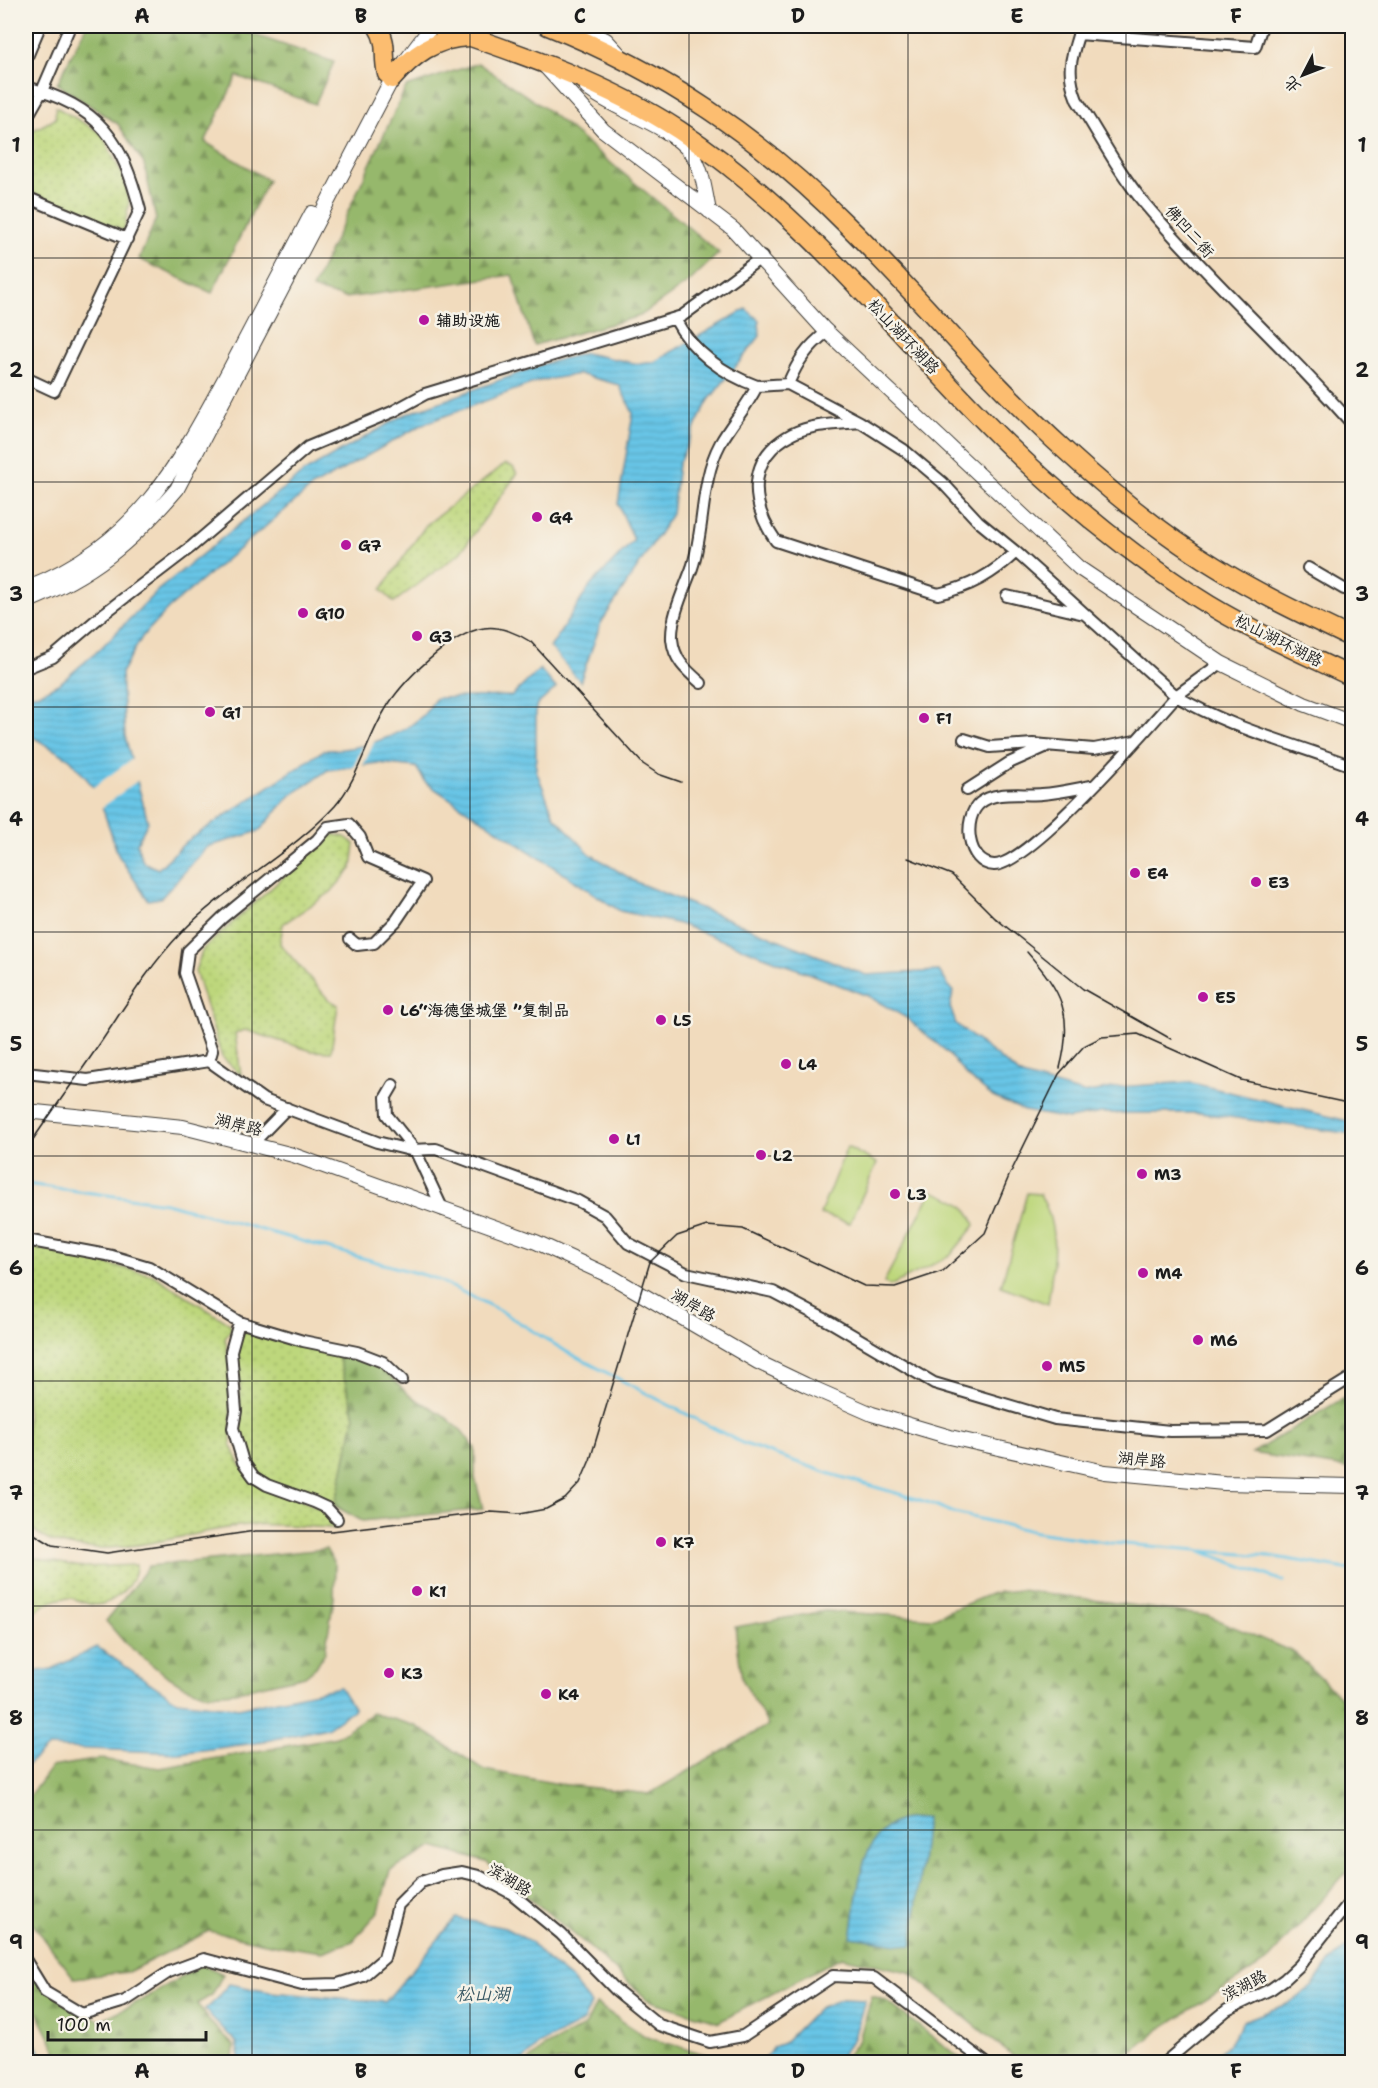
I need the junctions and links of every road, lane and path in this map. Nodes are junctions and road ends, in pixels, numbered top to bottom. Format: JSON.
{"nodes":[{"id":1,"x":40,"y":26,"type":"edge"},
{"id":2,"x":70,"y":26,"type":"edge"},
{"id":3,"x":377,"y":26,"type":"edge"},
{"id":4,"x":422,"y":26,"type":"edge"},
{"id":5,"x":432,"y":26,"type":"edge"},
{"id":6,"x":439,"y":26,"type":"edge"},
{"id":7,"x":548,"y":26,"type":"edge"},
{"id":8,"x":578,"y":26,"type":"edge"},
{"id":9,"x":1262,"y":26,"type":"edge"},
{"id":10,"x":1080,"y":30,"type":"edge"},
{"id":11,"x":473,"y":37,"type":"junction"},
{"id":12,"x":623,"y":58,"type":"junction"},
{"id":13,"x":26,"y":59,"type":"edge"},
{"id":14,"x":543,"y":63,"type":"junction"},
{"id":15,"x":569,"y":74,"type":"junction"},
{"id":16,"x":389,"y":76,"type":"junction"},
{"id":17,"x":26,"y":87,"type":"edge"},
{"id":18,"x":42,"y":91,"type":"junction"},
{"id":19,"x":26,"y":119,"type":"edge"},
{"id":20,"x":26,"y":197,"type":"edge"},
{"id":21,"x":709,"y":211,"type":"junction"},
{"id":22,"x":127,"y":239,"type":"junction"},
{"id":23,"x":762,"y":257,"type":"junction"},
{"id":24,"x":675,"y":319,"type":"junction"},
{"id":25,"x":827,"y":332,"type":"junction"},
{"id":26,"x":26,"y":378,"type":"edge"},
{"id":27,"x":788,"y":384,"type":"junction"},
{"id":28,"x":757,"y":386,"type":"junction"},
{"id":29,"x":860,"y":422,"type":"junction"},
{"id":30,"x":1353,"y":424,"type":"edge"},
{"id":31,"x":1016,"y":552,"type":"junction"},
{"id":32,"x":1308,"y":568,"type":"dead end"},
{"id":33,"x":26,"y":588,"type":"edge"},
{"id":34,"x":1353,"y":589,"type":"edge"},
{"id":35,"x":1006,"y":596,"type":"dead end"},
{"id":36,"x":26,"y":602,"type":"edge"},
{"id":37,"x":1087,"y":615,"type":"junction"},
{"id":38,"x":1353,"y":638,"type":"edge"},
{"id":39,"x":1221,"y":663,"type":"junction"},
{"id":40,"x":26,"y":668,"type":"edge"},
{"id":41,"x":1353,"y":677,"type":"edge"},
{"id":42,"x":702,"y":683,"type":"dead end"},
{"id":43,"x":1176,"y":696,"type":"junction"},
{"id":44,"x":1353,"y":722,"type":"edge"},
{"id":45,"x":964,"y":739,"type":"dead end"},
{"id":46,"x":1136,"y":740,"type":"junction"},
{"id":47,"x":1048,"y":746,"type":"junction"},
{"id":48,"x":1352,"y":766,"type":"edge"},
{"id":49,"x":1353,"y":777,"type":"edge"},
{"id":50,"x":1091,"y":786,"type":"junction"},
{"id":51,"x":967,"y":790,"type":"dead end"},
{"id":52,"x":350,"y":939,"type":"dead end"},
{"id":53,"x":209,"y":1060,"type":"junction"},
{"id":54,"x":26,"y":1073,"type":"edge"},
{"id":55,"x":393,"y":1085,"type":"dead end"},
{"id":56,"x":286,"y":1108,"type":"junction"},
{"id":57,"x":26,"y":1111,"type":"edge"},
{"id":58,"x":252,"y":1144,"type":"junction"},
{"id":59,"x":415,"y":1150,"type":"junction"},
{"id":60,"x":443,"y":1210,"type":"junction"},
{"id":61,"x":26,"y":1240,"type":"edge"},
{"id":62,"x":239,"y":1322,"type":"junction"},
{"id":63,"x":1353,"y":1377,"type":"edge"},
{"id":64,"x":402,"y":1380,"type":"dead end"},
{"id":65,"x":1353,"y":1486,"type":"edge"},
{"id":66,"x":338,"y":1519,"type":"dead end"},
{"id":67,"x":1353,"y":1899,"type":"edge"},
{"id":68,"x":26,"y":1961,"type":"edge"},
{"id":69,"x":985,"y":2062,"type":"edge"},
{"id":70,"x":1166,"y":2062,"type":"edge"}],
"edges":[{"from":1,"to":13,"type":"street"},
{"from":2,"to":18,"type":"street"},
{"from":3,"to":16,"type":"main road"},
{"from":4,"to":16,"type":"street"},
{"from":5,"to":16,"type":"street"},
{"from":6,"to":11,"type":"main road","name":"松山湖环湖路"},
{"from":7,"to":12,"type":"main road","name":"松山湖环湖路"},
{"from":8,"to":12,"type":"street"},
{"from":9,"to":10,"type":"street"},
{"from":10,"to":30,"type":"street","name":"佛凹二街"},
{"from":11,"to":14,"type":"main road","name":"松山湖环湖路"},
{"from":11,"to":16,"type":"main road"},
{"from":12,"to":38,"type":"main road","name":"松山湖环湖路"},
{"from":14,"to":15,"type":"main road","name":"松山湖环湖路"},
{"from":14,"to":21,"type":"street"},
{"from":15,"to":21,"type":"street"},
{"from":15,"to":41,"type":"main road","name":"松山湖环湖路"},
{"from":16,"to":33,"type":"street"},
{"from":16,"to":36,"type":"street"},
{"from":17,"to":18,"type":"street"},
{"from":18,"to":19,"type":"street"},
{"from":18,"to":22,"type":"street"},
{"from":20,"to":22,"type":"street"},
{"from":21,"to":23,"type":"street"},
{"from":22,"to":26,"type":"street"},
{"from":23,"to":24,"type":"street"},
{"from":23,"to":25,"type":"street"},
{"from":24,"to":28,"type":"street"},
{"from":24,"to":40,"type":"street"},
{"from":25,"to":27,"type":"street"},
{"from":25,"to":39,"type":"street"},
{"from":27,"to":28,"type":"street"},
{"from":27,"to":29,"type":"street"},
{"from":28,"to":42,"type":"street"},
{"from":29,"to":31,"type":"street"},
{"from":29,"to":31,"type":"street"},
{"from":31,"to":37,"type":"street"},
{"from":32,"to":34,"type":"street"},
{"from":35,"to":37,"type":"street"},
{"from":37,"to":43,"type":"street"},
{"from":39,"to":43,"type":"street"},
{"from":39,"to":44,"type":"street"},
{"from":43,"to":46,"type":"street"},
{"from":43,"to":48,"type":"street"},
{"from":45,"to":47,"type":"street"},
{"from":46,"to":47,"type":"street"},
{"from":46,"to":50,"type":"street"},
{"from":47,"to":51,"type":"street"},
{"from":48,"to":49,"type":"street"},
{"from":50,"to":50,"type":"street"},
{"from":52,"to":53,"type":"street"},
{"from":53,"to":54,"type":"street"},
{"from":53,"to":56,"type":"street"},
{"from":55,"to":59,"type":"street"},
{"from":56,"to":58,"type":"street"},
{"from":56,"to":59,"type":"street"},
{"from":57,"to":58,"type":"street","name":"湖岸路"},
{"from":58,"to":60,"type":"street","name":"湖岸路"},
{"from":59,"to":60,"type":"street"},
{"from":59,"to":63,"type":"street"},
{"from":60,"to":65,"type":"street","name":"湖岸路"},
{"from":61,"to":62,"type":"street"},
{"from":62,"to":64,"type":"street"},
{"from":62,"to":66,"type":"street"},
{"from":67,"to":70,"type":"street","name":"滨湖路"},
{"from":68,"to":69,"type":"street","name":"滨湖路"}]}
